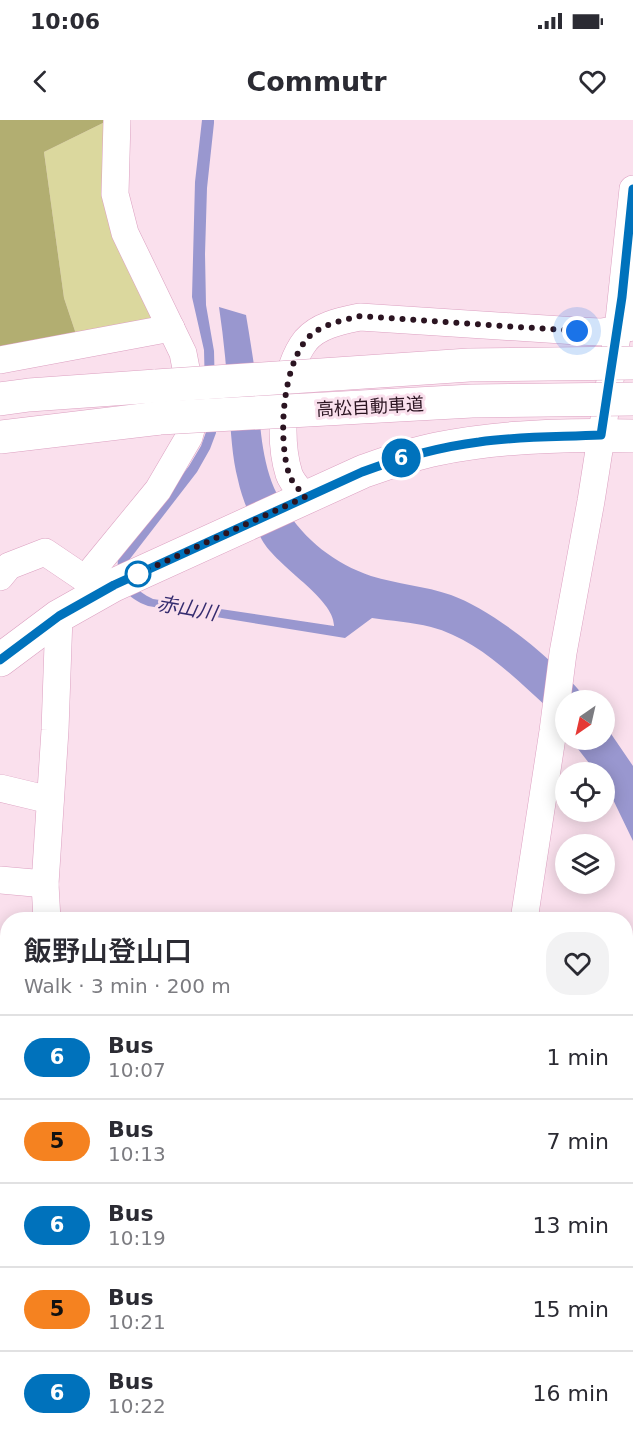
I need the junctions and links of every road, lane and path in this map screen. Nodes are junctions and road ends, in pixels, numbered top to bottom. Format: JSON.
{"nodes":[{"id":1,"x":117,"y":120,"type":"edge"},
{"id":2,"x":633,"y":189,"type":"edge"},
{"id":3,"x":171,"y":328,"type":"junction"},
{"id":4,"x":625,"y":328,"type":"edge"},
{"id":5,"x":0,"y":360,"type":"edge"},
{"id":6,"x":633,"y":363,"type":"edge"},
{"id":7,"x":0,"y":399,"type":"edge"},
{"id":8,"x":633,"y":399,"type":"edge"},
{"id":9,"x":601,"y":435,"type":"junction"},
{"id":10,"x":633,"y":436,"type":"edge"},
{"id":11,"x":0,"y":437,"type":"edge"},
{"id":12,"x":300,"y":500,"type":"junction"},
{"id":13,"x":0,"y":577,"type":"edge"},
{"id":14,"x":90,"y":587,"type":"junction"},
{"id":15,"x":59,"y":616,"type":"junction"},
{"id":16,"x":0,"y":660,"type":"edge"},
{"id":17,"x":0,"y":788,"type":"edge"},
{"id":18,"x":50,"y":800,"type":"junction"},
{"id":19,"x":0,"y":880,"type":"edge"},
{"id":20,"x":45,"y":884,"type":"junction"},
{"id":21,"x":47,"y":912,"type":"edge"},
{"id":22,"x":525,"y":912,"type":"edge"}],
"edges":[{"from":1,"to":3,"type":"street"},
{"from":2,"to":4,"type":"street"},
{"from":3,"to":5,"type":"street"},
{"from":3,"to":14,"type":"street"},
{"from":4,"to":9,"type":"street"},
{"from":4,"to":12,"type":"street"},
{"from":6,"to":7,"type":"main road","name":"高松自動車道","bridge":true},
{"from":8,"to":11,"type":"main road","name":"高松自動車道","bridge":true},
{"from":9,"to":10,"type":"main road"},
{"from":9,"to":12,"type":"main road"},
{"from":9,"to":22,"type":"street"},
{"from":12,"to":14,"type":"main road"},
{"from":13,"to":14,"type":"street"},
{"from":14,"to":15,"type":"main road"},
{"from":15,"to":16,"type":"main road"},
{"from":15,"to":18,"type":"street"},
{"from":17,"to":18,"type":"street"},
{"from":18,"to":20,"type":"street"},
{"from":19,"to":20,"type":"street"},
{"from":20,"to":21,"type":"street"}]}
